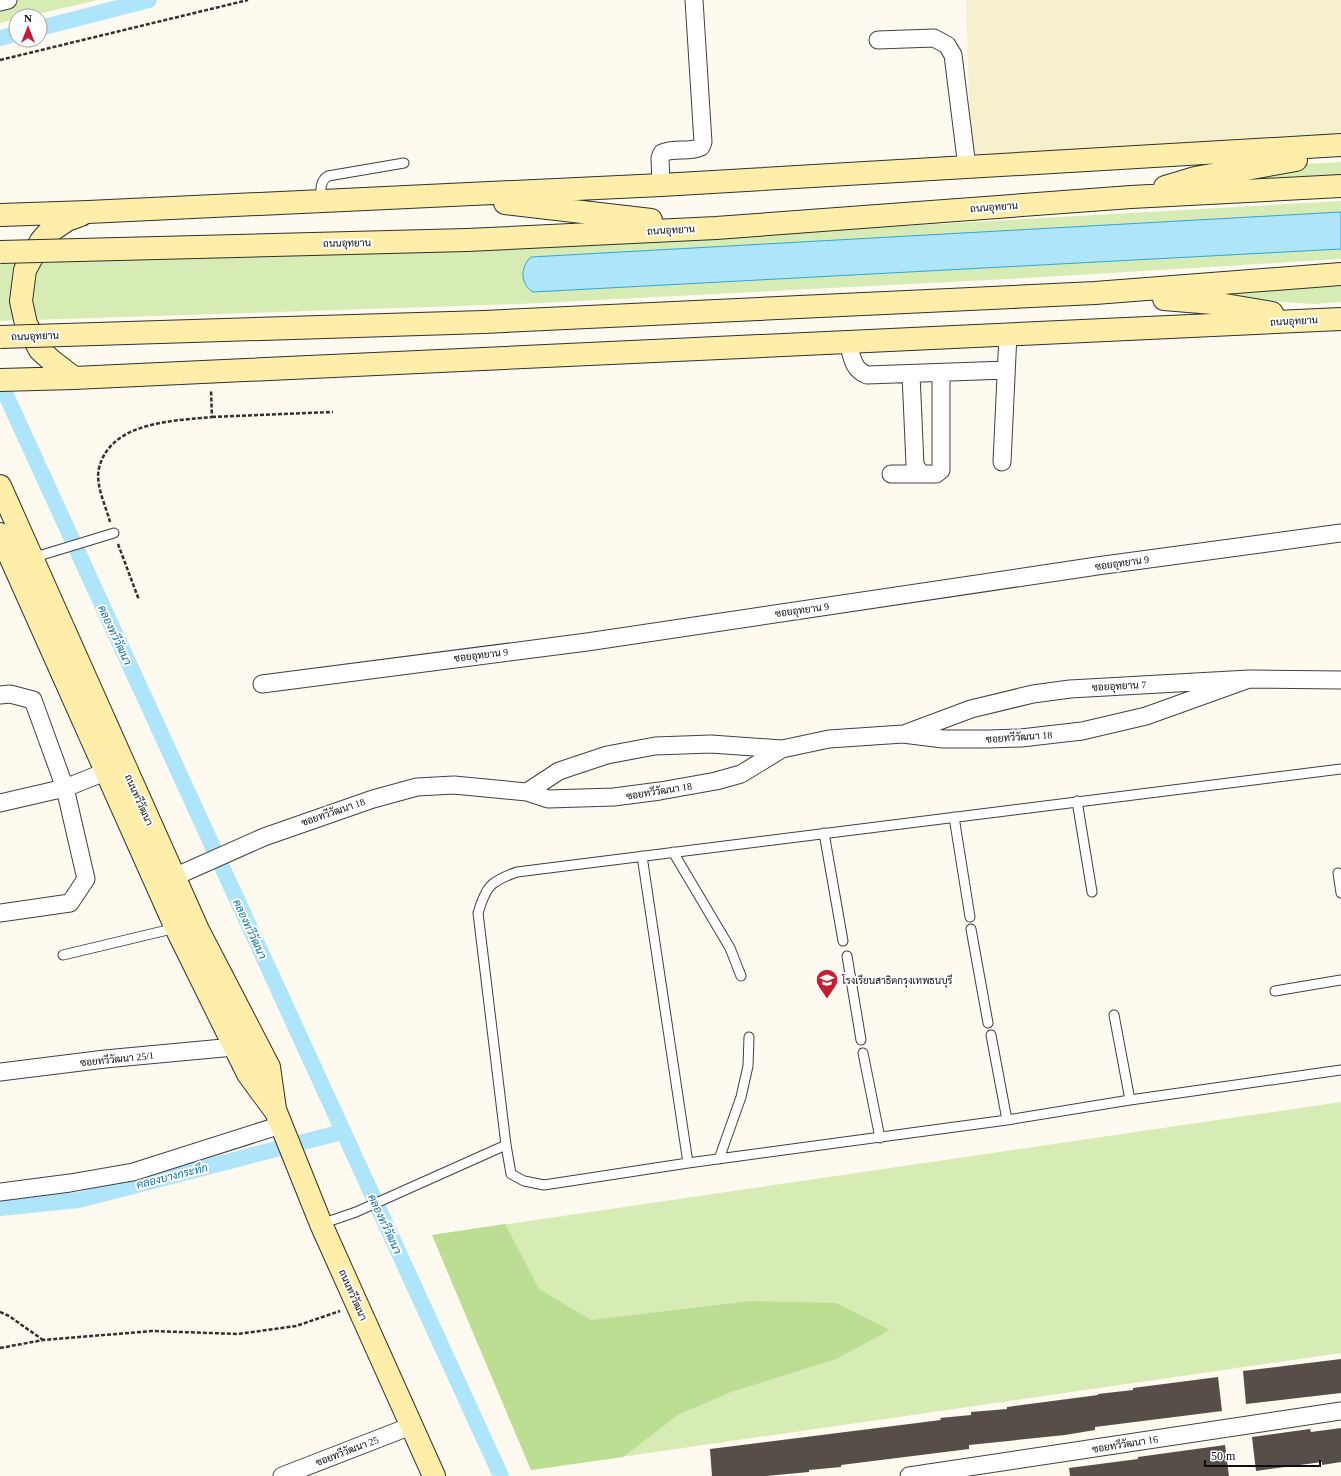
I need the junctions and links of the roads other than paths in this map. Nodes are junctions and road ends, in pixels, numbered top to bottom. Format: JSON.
{"nodes":[{"id":1,"x":8,"y":0,"type":"edge"},
{"id":2,"x":694,"y":0,"type":"edge"},
{"id":3,"x":0,"y":2,"type":"edge"},
{"id":4,"x":878,"y":40,"type":"dead end"},
{"id":5,"x":1341,"y":145,"type":"edge"},
{"id":6,"x":404,"y":163,"type":"dead end"},
{"id":7,"x":967,"y":167,"type":"junction"},
{"id":8,"x":661,"y":186,"type":"junction"},
{"id":9,"x":1341,"y":186,"type":"edge"},
{"id":10,"x":440,"y":196,"type":"junction"},
{"id":11,"x":1131,"y":197,"type":"junction"},
{"id":12,"x":321,"y":202,"type":"junction"},
{"id":13,"x":88,"y":212,"type":"junction"},
{"id":14,"x":0,"y":215,"type":"edge"},
{"id":15,"x":716,"y":228,"type":"junction"},
{"id":16,"x":0,"y":252,"type":"edge"},
{"id":17,"x":1341,"y":274,"type":"edge"},
{"id":18,"x":1095,"y":293,"type":"junction"},
{"id":19,"x":1341,"y":319,"type":"edge"},
{"id":20,"x":1315,"y":320,"type":"junction"},
{"id":21,"x":1008,"y":334,"type":"junction"},
{"id":22,"x":0,"y":337,"type":"edge"},
{"id":23,"x":848,"y":342,"type":"junction"},
{"id":24,"x":1006,"y":370,"type":"junction"},
{"id":25,"x":941,"y":372,"type":"junction"},
{"id":26,"x":910,"y":374,"type":"junction"},
{"id":27,"x":74,"y":378,"type":"junction"},
{"id":28,"x":0,"y":380,"type":"edge"},
{"id":29,"x":1002,"y":462,"type":"dead end"},
{"id":30,"x":891,"y":474,"type":"dead end"},
{"id":31,"x":921,"y":474,"type":"junction"},
{"id":32,"x":0,"y":486,"type":"edge"},
{"id":33,"x":114,"y":533,"type":"road end"},
{"id":34,"x":1341,"y":533,"type":"edge"},
{"id":35,"x":2,"y":545,"type":"edge"},
{"id":36,"x":39,"y":556,"type":"junction"},
{"id":37,"x":1249,"y":679,"type":"junction"},
{"id":38,"x":1341,"y":680,"type":"edge"},
{"id":39,"x":262,"y":684,"type":"dead end"},
{"id":40,"x":0,"y":695,"type":"edge"},
{"id":41,"x":903,"y":734,"type":"junction"},
{"id":42,"x":782,"y":749,"type":"junction"},
{"id":43,"x":1341,"y":769,"type":"edge"},
{"id":44,"x":105,"y":772,"type":"junction"},
{"id":45,"x":65,"y":788,"type":"junction"},
{"id":46,"x":528,"y":792,"type":"junction"},
{"id":47,"x":1077,"y":801,"type":"junction"},
{"id":48,"x":0,"y":803,"type":"edge"},
{"id":49,"x":954,"y":817,"type":"junction"},
{"id":50,"x":824,"y":833,"type":"junction"},
{"id":51,"x":673,"y":852,"type":"junction"},
{"id":52,"x":642,"y":856,"type":"junction"},
{"id":53,"x":1338,"y":873,"type":"dead end"},
{"id":54,"x":174,"y":877,"type":"junction"},
{"id":55,"x":1092,"y":892,"type":"dead end"},
{"id":56,"x":1341,"y":893,"type":"edge"},
{"id":57,"x":0,"y":913,"type":"edge"},
{"id":58,"x":970,"y":917,"type":"dead end"},
{"id":59,"x":176,"y":928,"type":"junction"},
{"id":60,"x":972,"y":929,"type":"dead end"},
{"id":61,"x":843,"y":941,"type":"dead end"},
{"id":62,"x":63,"y":955,"type":"dead end"},
{"id":63,"x":847,"y":956,"type":"dead end"},
{"id":64,"x":741,"y":976,"type":"dead end"},
{"id":65,"x":1341,"y":980,"type":"edge"},
{"id":66,"x":1275,"y":991,"type":"dead end"},
{"id":67,"x":1114,"y":1015,"type":"dead end"},
{"id":68,"x":988,"y":1023,"type":"dead end"},
{"id":69,"x":991,"y":1035,"type":"dead end"},
{"id":70,"x":749,"y":1037,"type":"dead end"},
{"id":71,"x":861,"y":1040,"type":"dead end"},
{"id":72,"x":234,"y":1047,"type":"junction"},
{"id":73,"x":863,"y":1052,"type":"dead end"},
{"id":74,"x":1341,"y":1070,"type":"edge"},
{"id":75,"x":0,"y":1072,"type":"edge"},
{"id":76,"x":1130,"y":1100,"type":"junction"},
{"id":77,"x":1007,"y":1120,"type":"junction"},
{"id":78,"x":284,"y":1133,"type":"junction"},
{"id":79,"x":880,"y":1138,"type":"junction"},
{"id":80,"x":506,"y":1145,"type":"junction"},
{"id":81,"x":719,"y":1159,"type":"junction"},
{"id":82,"x":688,"y":1163,"type":"junction"},
{"id":83,"x":4,"y":1191,"type":"edge"},
{"id":84,"x":321,"y":1224,"type":"junction"},
{"id":85,"x":1341,"y":1411,"type":"edge"},
{"id":86,"x":411,"y":1426,"type":"junction"},
{"id":87,"x":282,"y":1476,"type":"edge"},
{"id":88,"x":434,"y":1476,"type":"edge"},
{"id":89,"x":909,"y":1476,"type":"edge"}],
"edges":[{"from":1,"to":3,"type":"street"},
{"from":2,"to":8,"type":"street"},
{"from":4,"to":7,"type":"street"},
{"from":5,"to":7,"type":"main road"},
{"from":5,"to":11,"type":"main road"},
{"from":6,"to":12,"type":"lane"},
{"from":7,"to":8,"type":"main road"},
{"from":8,"to":10,"type":"main road"},
{"from":9,"to":11,"type":"main road","name":"ถนนอุทยาน"},
{"from":10,"to":12,"type":"main road"},
{"from":10,"to":15,"type":"main road"},
{"from":11,"to":15,"type":"main road","name":"ถนนอุทยาน"},
{"from":12,"to":13,"type":"main road"},
{"from":13,"to":14,"type":"main road"},
{"from":13,"to":27,"type":"main road"},
{"from":15,"to":16,"type":"main road","name":"ถนนอุทยาน","bridge":true},
{"from":17,"to":18,"type":"main road","name":"ถนนอุทยาน"},
{"from":18,"to":20,"type":"main road"},
{"from":18,"to":22,"type":"main road","name":"ถนนอุทยาน","bridge":true},
{"from":19,"to":20,"type":"main road","name":"ถนนอุทยาน"},
{"from":20,"to":21,"type":"main road","name":"ถนนอุทยาน"},
{"from":21,"to":23,"type":"main road","name":"ถนนอุทยาน"},
{"from":21,"to":24,"type":"street"},
{"from":23,"to":26,"type":"street"},
{"from":23,"to":27,"type":"main road","name":"ถนนอุทยาน"},
{"from":24,"to":25,"type":"street"},
{"from":24,"to":29,"type":"street"},
{"from":25,"to":26,"type":"street"},
{"from":25,"to":31,"type":"street"},
{"from":26,"to":31,"type":"street"},
{"from":27,"to":28,"type":"main road","name":"ถนนอุทยาน"},
{"from":30,"to":31,"type":"street"},
{"from":32,"to":36,"type":"main road","name":"ถนนทวีวัฒนา"},
{"from":33,"to":36,"type":"lane"},
{"from":34,"to":39,"type":"street","name":"ซอยอุทยาน 9"},
{"from":35,"to":44,"type":"main road","name":"ถนนทวีวัฒนา"},
{"from":36,"to":54,"type":"main road","name":"ถนนทวีวัฒนา"},
{"from":37,"to":38,"type":"street","name":"ซอยอุทยาน 7"},
{"from":37,"to":41,"type":"street","name":"ซอยอุทยาน 7"},
{"from":37,"to":41,"type":"street","name":"ซอยทวีวัฒนา 18"},
{"from":40,"to":45,"type":"street"},
{"from":41,"to":42,"type":"street","name":"ซอยทวีวัฒนา 18"},
{"from":42,"to":46,"type":"street","name":"ซอยทวีวัฒนา 18"},
{"from":42,"to":46,"type":"street","name":"ซอยทวีวัฒนา 18"},
{"from":43,"to":47,"type":"lane"},
{"from":44,"to":45,"type":"street"},
{"from":44,"to":59,"type":"main road","name":"ถนนทวีวัฒนา"},
{"from":45,"to":48,"type":"street"},
{"from":45,"to":57,"type":"street"},
{"from":46,"to":54,"type":"street","name":"ซอยทวีวัฒนา 18"},
{"from":47,"to":49,"type":"lane"},
{"from":47,"to":55,"type":"lane"},
{"from":49,"to":50,"type":"lane"},
{"from":49,"to":58,"type":"lane"},
{"from":50,"to":51,"type":"lane"},
{"from":50,"to":61,"type":"lane"},
{"from":51,"to":52,"type":"lane"},
{"from":51,"to":64,"type":"lane"},
{"from":52,"to":80,"type":"lane"},
{"from":52,"to":82,"type":"lane"},
{"from":53,"to":56,"type":"lane"},
{"from":54,"to":78,"type":"main road","name":"ถนนทวีวัฒนา"},
{"from":59,"to":62,"type":"lane"},
{"from":59,"to":72,"type":"main road","name":"ถนนทวีวัฒนา"},
{"from":60,"to":68,"type":"lane"},
{"from":63,"to":71,"type":"lane"},
{"from":65,"to":66,"type":"lane"},
{"from":67,"to":76,"type":"lane"},
{"from":69,"to":77,"type":"lane"},
{"from":70,"to":81,"type":"lane"},
{"from":72,"to":75,"type":"street","name":"ซอยทวีวัฒนา 25/1"},
{"from":72,"to":78,"type":"main road","name":"ถนนทวีวัฒนา"},
{"from":73,"to":79,"type":"lane"},
{"from":74,"to":76,"type":"lane"},
{"from":76,"to":77,"type":"lane"},
{"from":77,"to":79,"type":"lane"},
{"from":78,"to":83,"type":"street"},
{"from":78,"to":84,"type":"main road","name":"ถนนทวีวัฒนา"},
{"from":79,"to":81,"type":"lane"},
{"from":80,"to":82,"type":"lane"},
{"from":80,"to":84,"type":"lane"},
{"from":81,"to":82,"type":"lane"},
{"from":84,"to":86,"type":"main road","name":"ถนนทวีวัฒนา"},
{"from":85,"to":89,"type":"street","name":"ซอยทวีวัฒนา 16"},
{"from":86,"to":87,"type":"street","name":"ซอยทวีวัฒนา 25"},
{"from":86,"to":88,"type":"main road","name":"ถนนทวีวัฒนา"}]}
